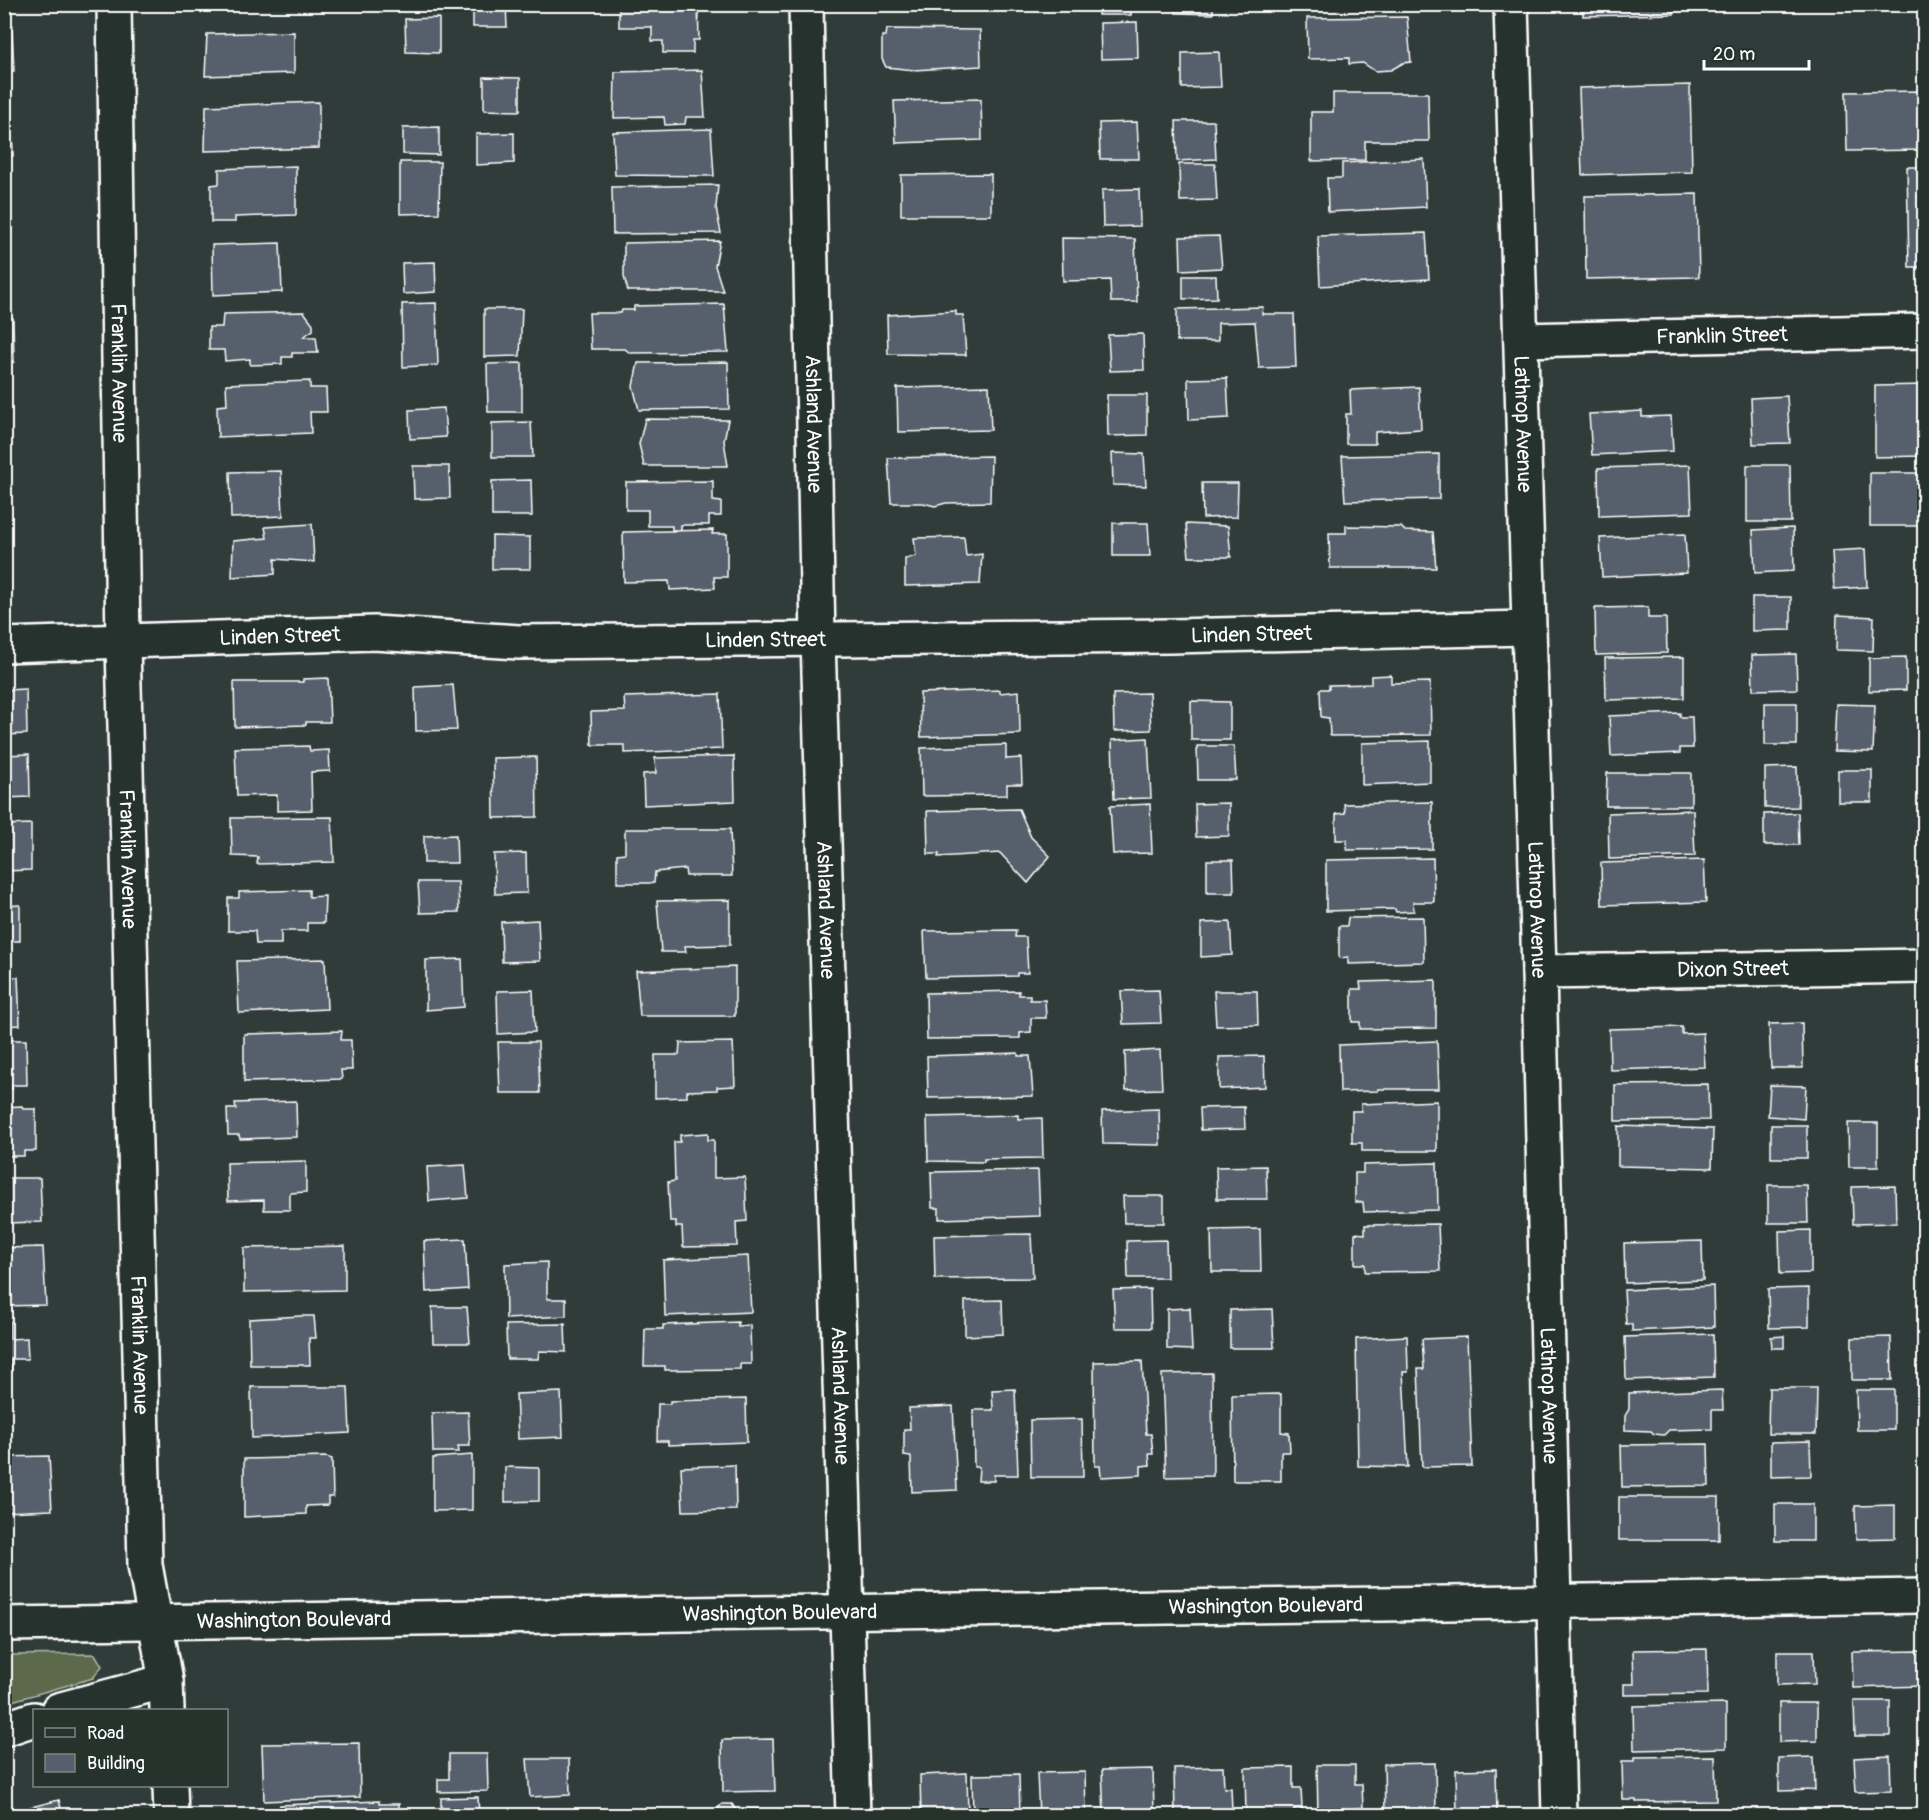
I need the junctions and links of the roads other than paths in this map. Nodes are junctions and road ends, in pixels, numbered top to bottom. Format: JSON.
{"nodes":[{"id":1,"x":114,"y":4,"type":"edge"},
{"id":2,"x":806,"y":4,"type":"edge"},
{"id":3,"x":1511,"y":4,"type":"edge"},
{"id":4,"x":1924,"y":331,"type":"edge"},
{"id":5,"x":1521,"y":340,"type":"junction"},
{"id":6,"x":1528,"y":628,"type":"junction"},
{"id":7,"x":818,"y":639,"type":"junction"},
{"id":8,"x":123,"y":643,"type":"junction"},
{"id":9,"x":4,"y":645,"type":"edge"},
{"id":10,"x":1924,"y":966,"type":"edge"},
{"id":11,"x":1539,"y":972,"type":"junction"},
{"id":12,"x":1924,"y":1596,"type":"edge"},
{"id":13,"x":1554,"y":1601,"type":"junction"},
{"id":14,"x":849,"y":1613,"type":"junction"},
{"id":15,"x":155,"y":1623,"type":"junction"},
{"id":16,"x":4,"y":1624,"type":"edge"},
{"id":17,"x":167,"y":1696,"type":"edge"},
{"id":18,"x":66,"y":1709,"type":"edge"},
{"id":19,"x":33,"y":1719,"type":"edge"},
{"id":20,"x":4,"y":1730,"type":"edge"},
{"id":21,"x":170,"y":1787,"type":"edge"},
{"id":22,"x":171,"y":1815,"type":"edge"},
{"id":23,"x":853,"y":1815,"type":"edge"},
{"id":24,"x":1559,"y":1815,"type":"edge"}],
"edges":[{"from":1,"to":8,"type":"street","name":"Franklin Avenue"},
{"from":2,"to":7,"type":"street","name":"Ashland Avenue"},
{"from":3,"to":5,"type":"street","name":"Lathrop Avenue"},
{"from":4,"to":5,"type":"street","name":"Franklin Street"},
{"from":5,"to":6,"type":"street","name":"Lathrop Avenue"},
{"from":6,"to":7,"type":"street","name":"Linden Street"},
{"from":6,"to":11,"type":"street","name":"Lathrop Avenue"},
{"from":7,"to":8,"type":"street","name":"Linden Street"},
{"from":7,"to":14,"type":"street","name":"Ashland Avenue"},
{"from":8,"to":9,"type":"street","name":"Linden Street"},
{"from":8,"to":15,"type":"street","name":"Franklin Avenue"},
{"from":10,"to":11,"type":"street","name":"Dixon Street"},
{"from":11,"to":13,"type":"street","name":"Lathrop Avenue"},
{"from":12,"to":13,"type":"street","name":"Washington Boulevard"},
{"from":13,"to":14,"type":"street","name":"Washington Boulevard"},
{"from":13,"to":24,"type":"street","name":"Lathrop Avenue"},
{"from":14,"to":15,"type":"street","name":"Washington Boulevard"},
{"from":14,"to":23,"type":"street","name":"Ashland Avenue"},
{"from":15,"to":16,"type":"street","name":"Washington Boulevard"},
{"from":15,"to":17,"type":"street","name":"Franklin Avenue"},
{"from":17,"to":18,"type":"street"},
{"from":19,"to":20,"type":"street"},
{"from":21,"to":22,"type":"street"}]}
